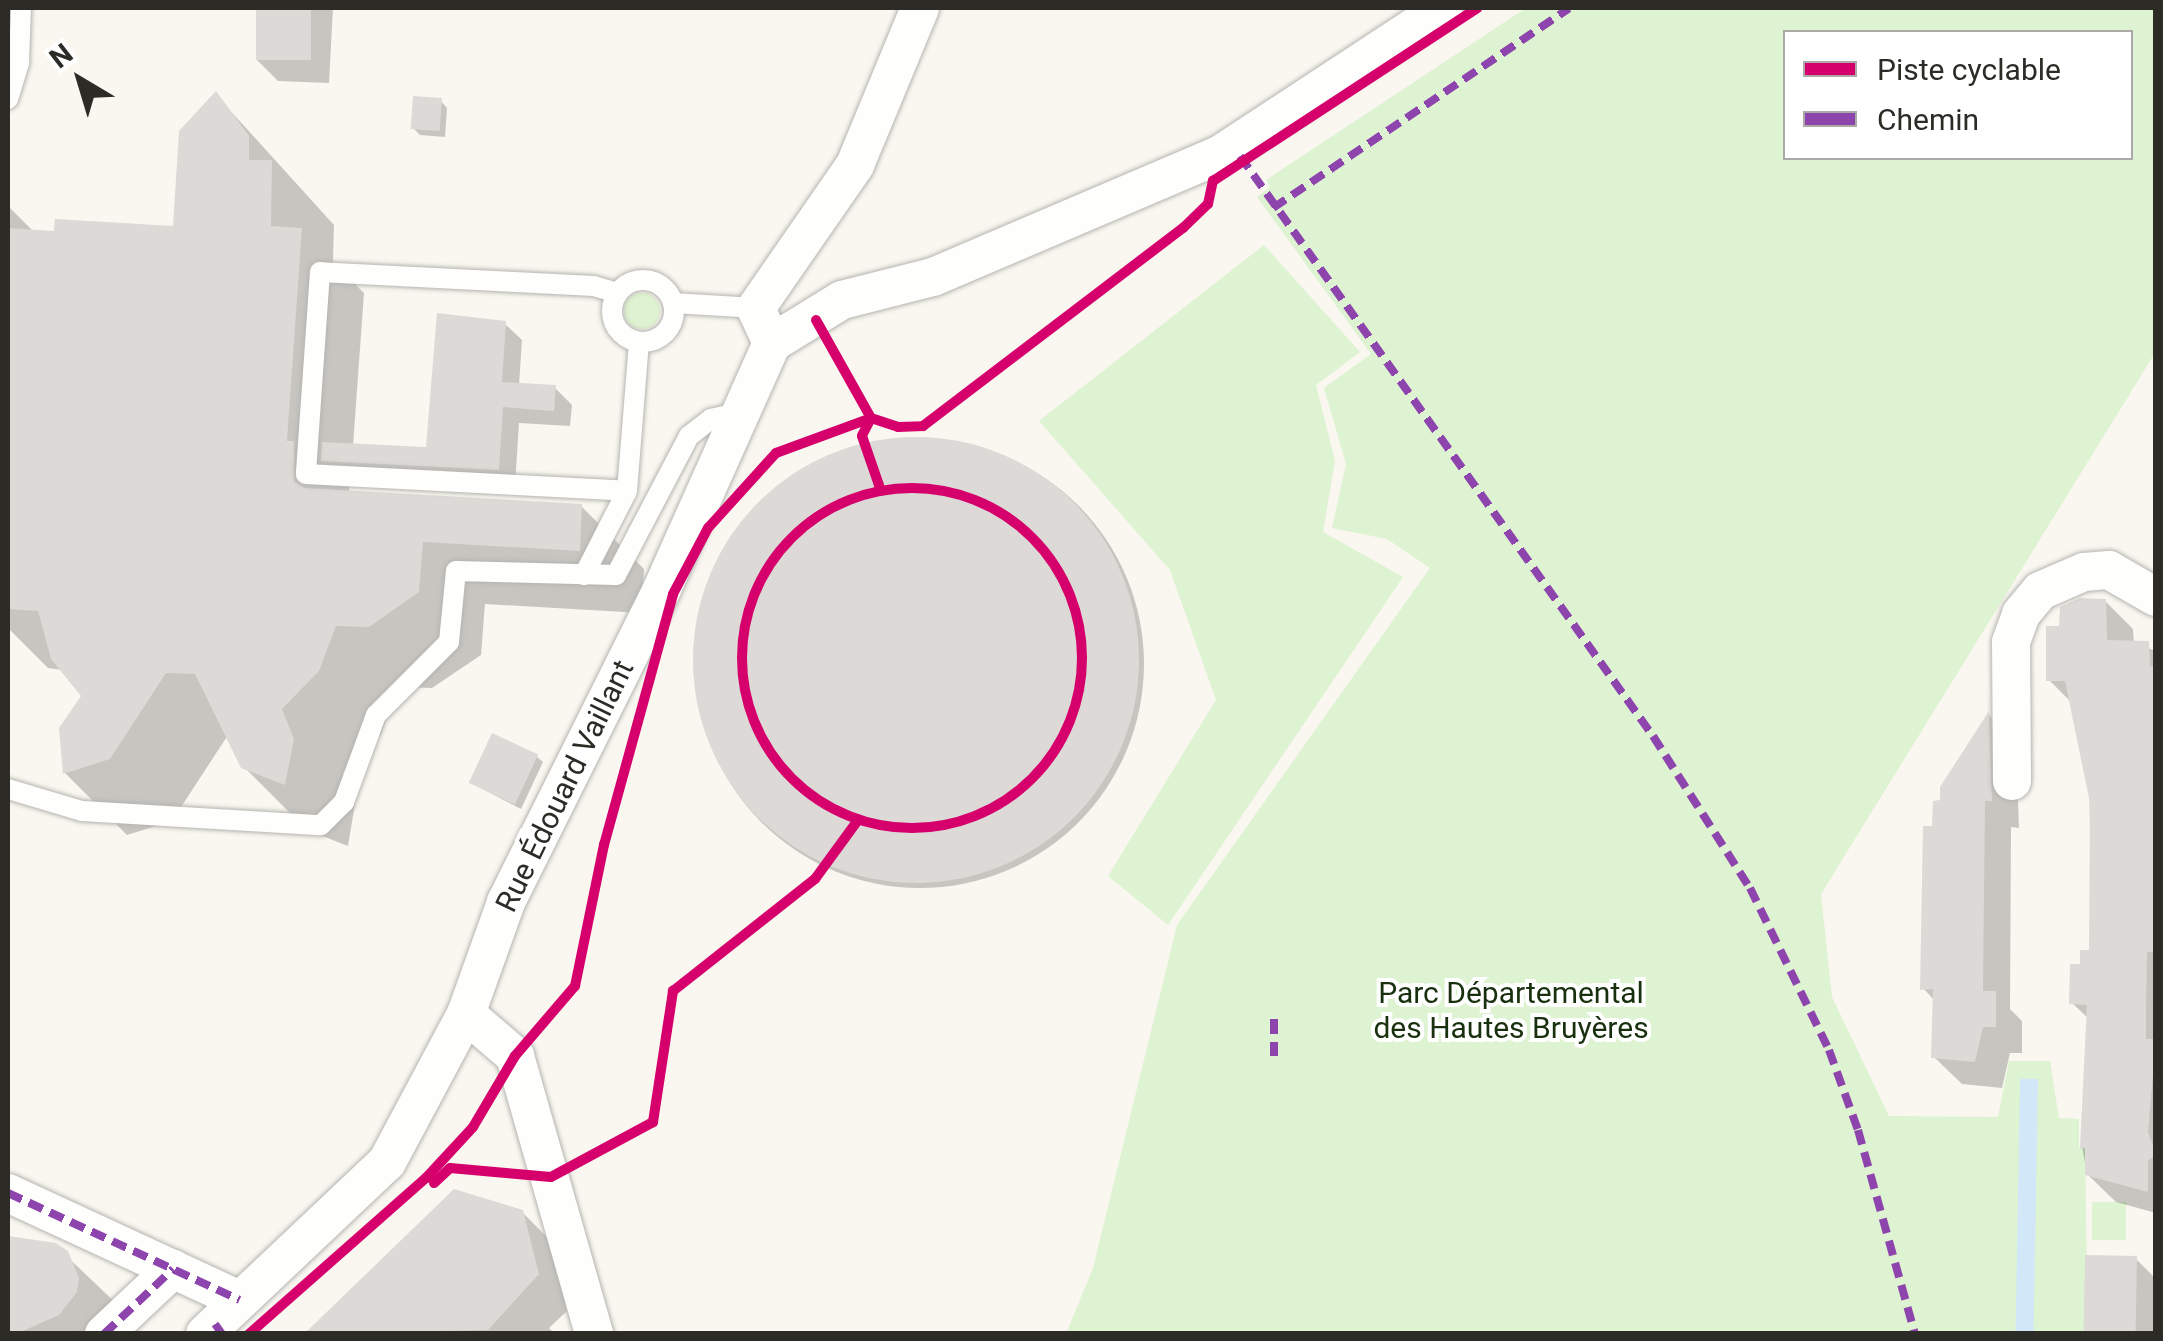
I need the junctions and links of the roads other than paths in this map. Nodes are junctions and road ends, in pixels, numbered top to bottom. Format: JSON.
{"nodes":[{"id":1,"x":22,"y":8,"type":"edge"},
{"id":2,"x":1443,"y":8,"type":"edge"},
{"id":3,"x":913,"y":10,"type":"edge"},
{"id":4,"x":8,"y":99,"type":"edge"},
{"id":5,"x":618,"y":293,"type":"junction"},
{"id":6,"x":673,"y":303,"type":"junction"},
{"id":7,"x":756,"y":308,"type":"junction"},
{"id":8,"x":639,"y":342,"type":"junction"},
{"id":9,"x":772,"y":343,"type":"junction"},
{"id":10,"x":742,"y":412,"type":"junction"},
{"id":11,"x":627,"y":492,"type":"junction"},
{"id":12,"x":584,"y":575,"type":"junction"},
{"id":13,"x":2156,"y":597,"type":"edge"},
{"id":14,"x":2012,"y":781,"type":"dead end"},
{"id":15,"x":8,"y":789,"type":"edge"},
{"id":16,"x":466,"y":1014,"type":"junction"},
{"id":17,"x":8,"y":1193,"type":"edge"},
{"id":18,"x":173,"y":1269,"type":"junction"},
{"id":19,"x":220,"y":1323,"type":"edge"},
{"id":20,"x":104,"y":1334,"type":"edge"},
{"id":21,"x":594,"y":1334,"type":"edge"}],
"edges":[{"from":1,"to":4,"type":"lane"},
{"from":2,"to":9,"type":"street"},
{"from":3,"to":7,"type":"street"},
{"from":5,"to":6,"type":"lane"},
{"from":5,"to":8,"type":"lane"},
{"from":5,"to":11,"type":"lane"},
{"from":6,"to":7,"type":"lane"},
{"from":6,"to":8,"type":"lane"},
{"from":7,"to":9,"type":"street"},
{"from":8,"to":11,"type":"lane"},
{"from":9,"to":10,"type":"street","name":"Rue Édouard Vaillant"},
{"from":10,"to":12,"type":"lane"},
{"from":10,"to":16,"type":"street","name":"Rue Édouard Vaillant"},
{"from":11,"to":12,"type":"lane"},
{"from":12,"to":15,"type":"lane"},
{"from":13,"to":14,"type":"street"},
{"from":16,"to":19,"type":"street","name":"Rue Édouard Vaillant"},
{"from":16,"to":21,"type":"street"},
{"from":17,"to":18,"type":"street"},
{"from":18,"to":19,"type":"street"},
{"from":18,"to":20,"type":"street"}]}
